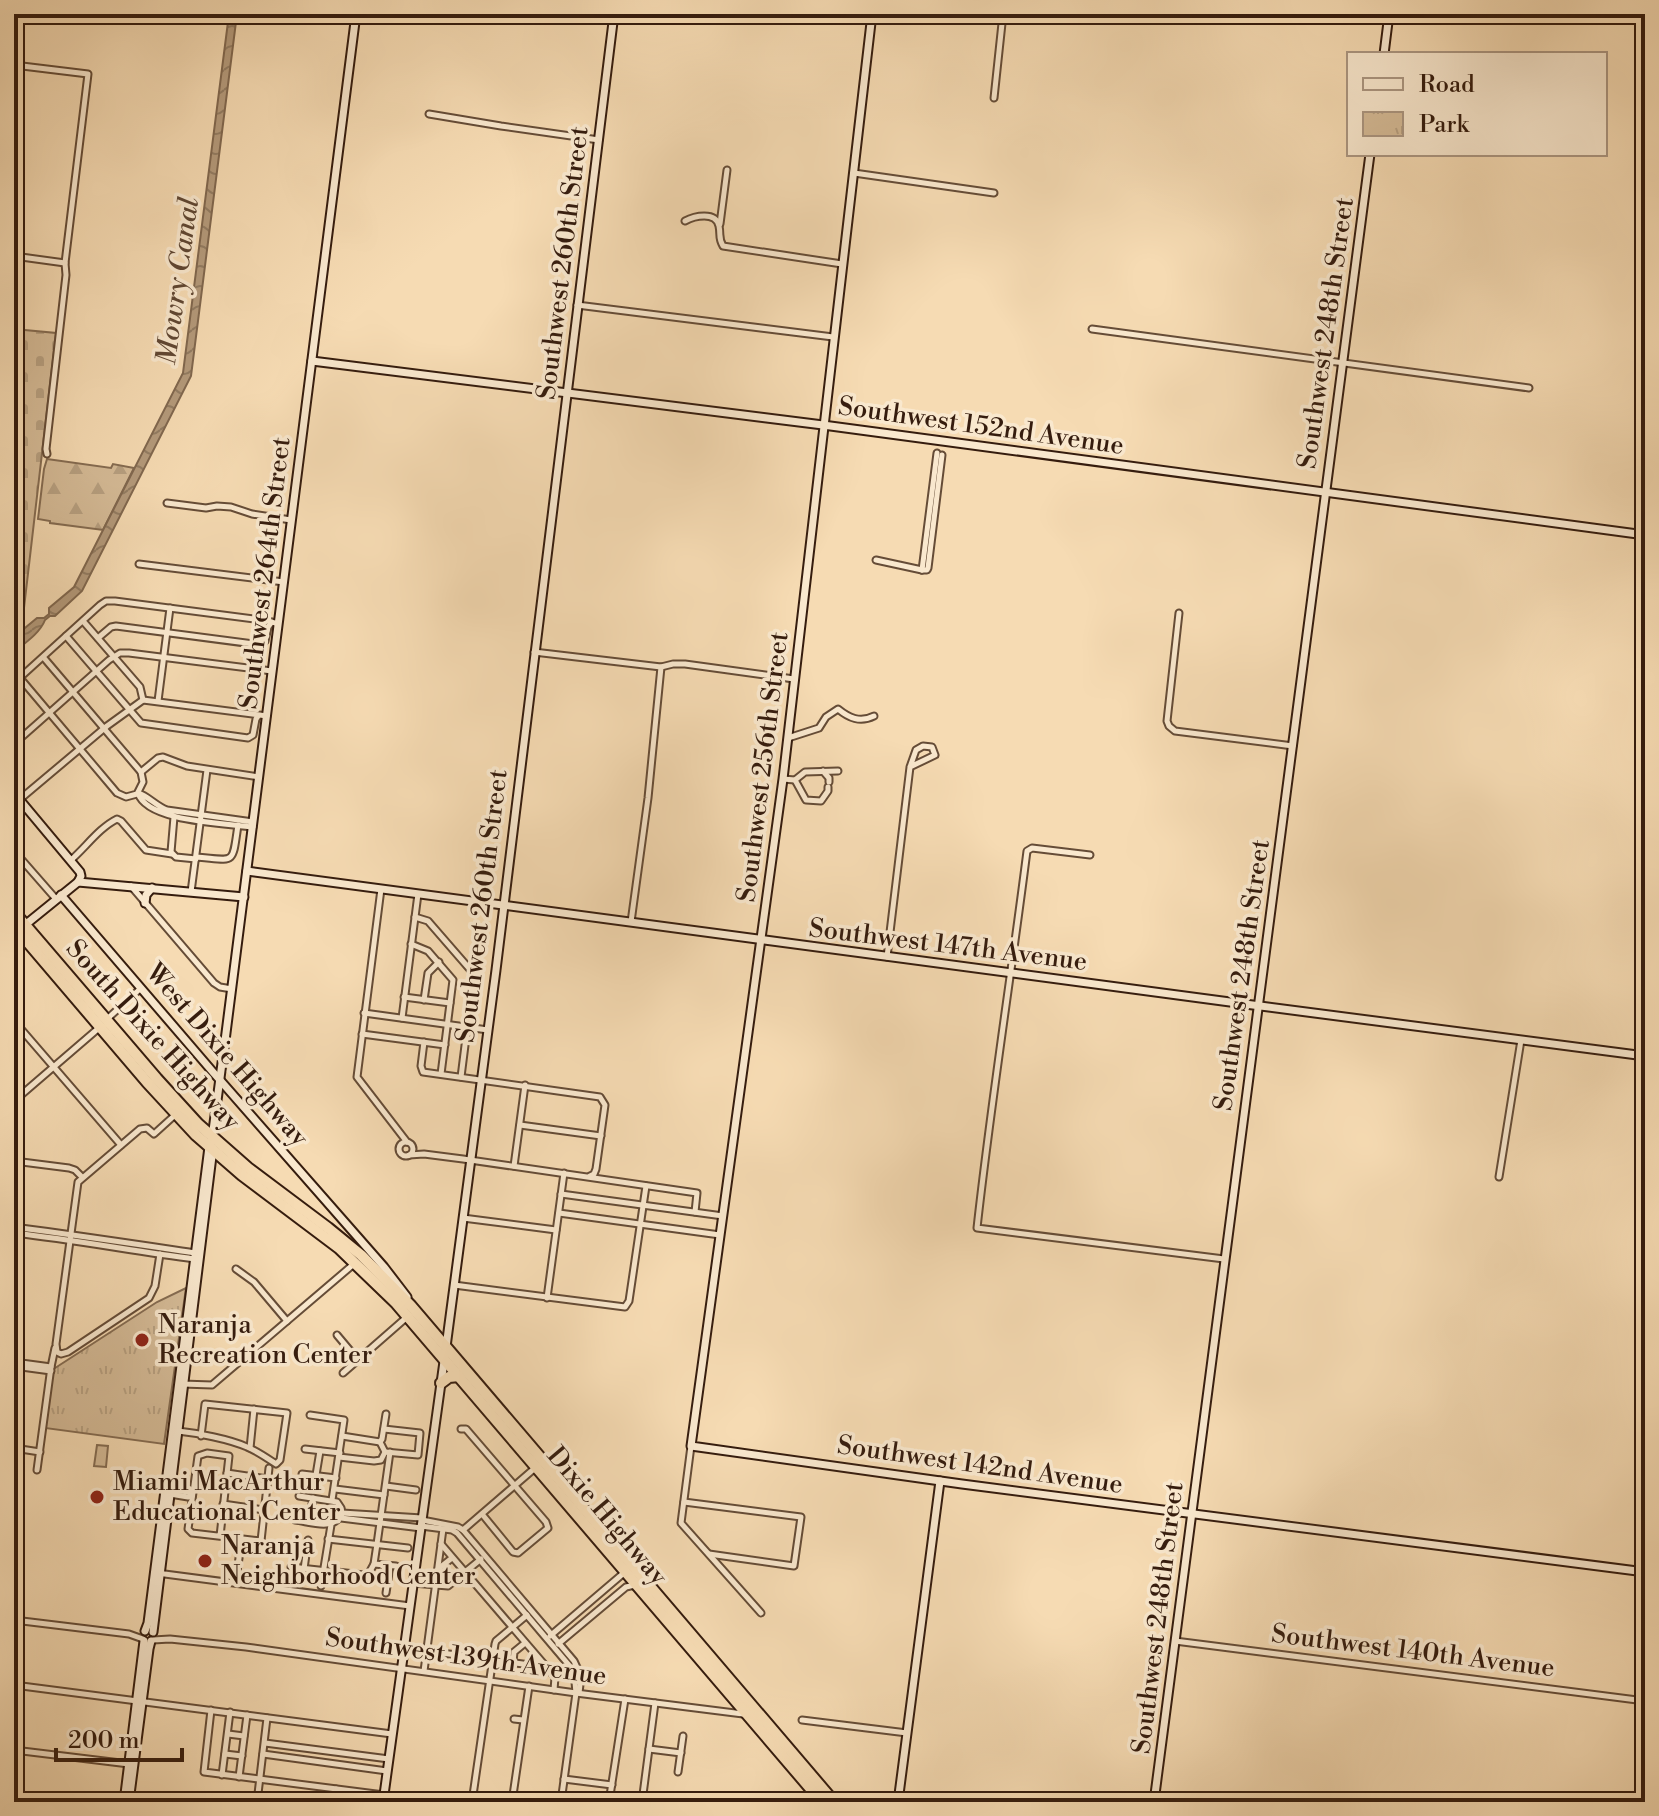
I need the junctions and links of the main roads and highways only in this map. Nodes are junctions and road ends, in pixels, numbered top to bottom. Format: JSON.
{"nodes":[{"id":1,"x":14,"y":912,"type":"edge"},
{"id":2,"x":14,"y":918,"type":"edge"},
{"id":3,"x":18,"y":930,"type":"edge"},
{"id":4,"x":103,"y":1024,"type":"junction"},
{"id":5,"x":212,"y":1145,"type":"junction"},
{"id":6,"x":358,"y":1259,"type":"joint"},
{"id":7,"x":410,"y":1311,"type":"junction"},
{"id":8,"x":449,"y":1328,"type":"road end"},
{"id":9,"x":435,"y":1333,"type":"junction"},
{"id":10,"x":446,"y":1353,"type":"junction"},
{"id":11,"x":459,"y":1376,"type":"junction"},
{"id":12,"x":441,"y":1383,"type":"road end"},
{"id":13,"x":751,"y":1711,"type":"junction"},
{"id":14,"x":822,"y":1802,"type":"edge"},
{"id":15,"x":834,"y":1802,"type":"edge"}],
"edges":[{"from":1,"to":3,"type":"highway","name":"South Dixie Highway"},
{"from":2,"to":3,"type":"highway"},
{"from":3,"to":4,"type":"highway","name":"South Dixie Highway"},
{"from":3,"to":4,"type":"highway","name":"South Dixie Highway"},
{"from":4,"to":5,"type":"highway","name":"South Dixie Highway"},
{"from":4,"to":5,"type":"highway","name":"South Dixie Highway"},
{"from":5,"to":6,"type":"highway","name":"South Dixie Highway"},
{"from":6,"to":7,"type":"highway","name":"Dixie Highway"},
{"from":7,"to":9,"type":"highway","name":"Dixie Highway"},
{"from":7,"to":10,"type":"highway","name":"Dixie Highway"},
{"from":8,"to":9,"type":"highway"},
{"from":9,"to":10,"type":"highway","name":"Dixie Highway"},
{"from":10,"to":11,"type":"highway","name":"Dixie Highway"},
{"from":10,"to":13,"type":"highway","name":"Dixie Highway"},
{"from":11,"to":12,"type":"highway"},
{"from":11,"to":13,"type":"highway","name":"Dixie Highway"},
{"from":13,"to":14,"type":"highway","name":"Dixie Highway"},
{"from":13,"to":15,"type":"highway","name":"Dixie Highway"}]}
